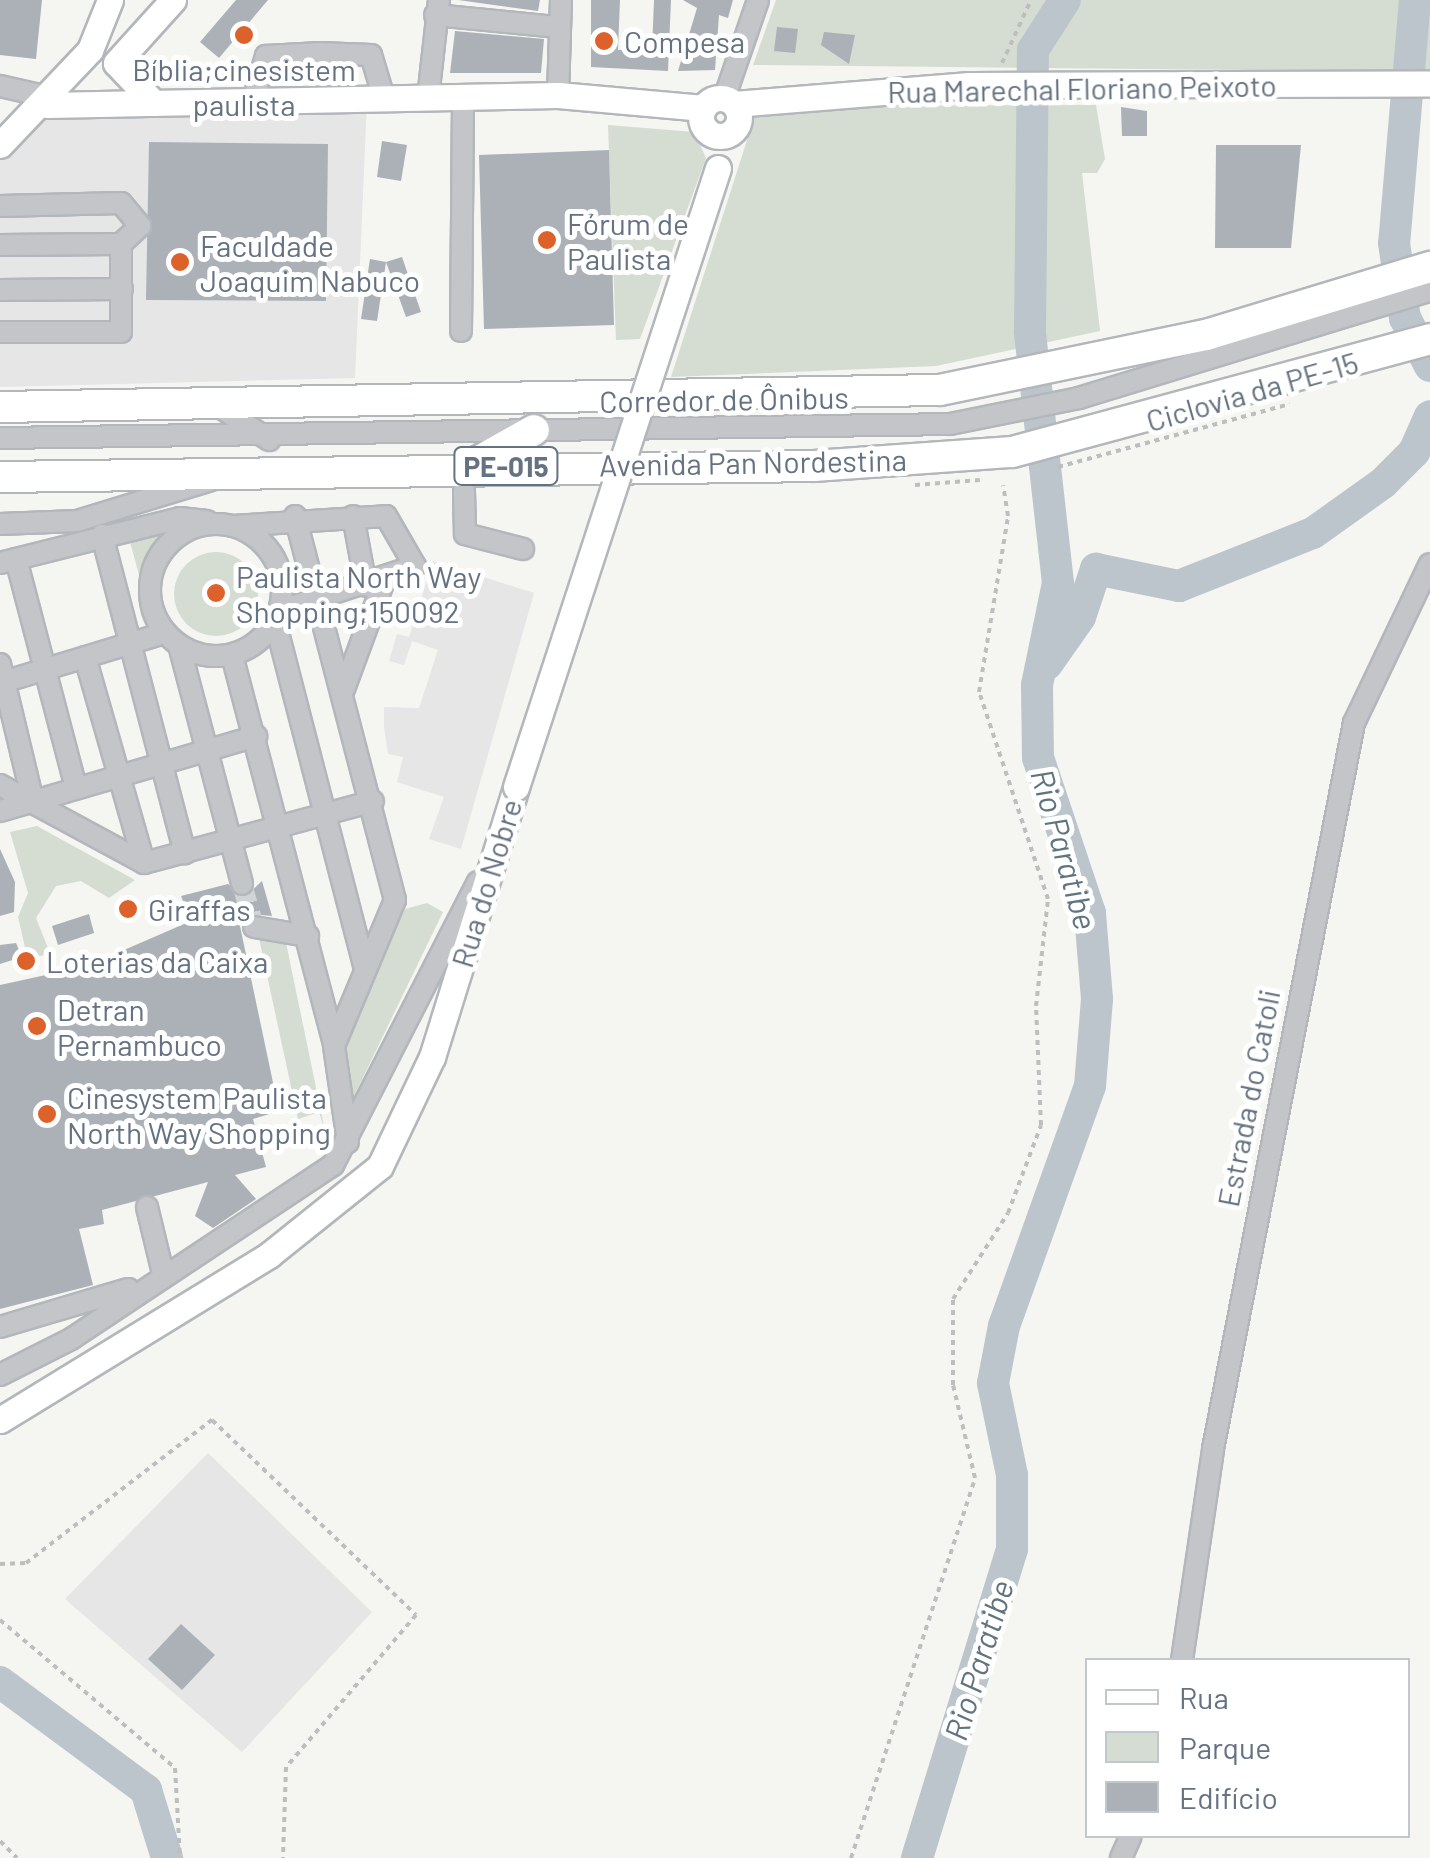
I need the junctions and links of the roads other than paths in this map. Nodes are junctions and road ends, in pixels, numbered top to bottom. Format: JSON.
{"nodes":[{"id":1,"x":173,"y":0,"type":"edge"},
{"id":2,"x":561,"y":0,"type":"edge"},
{"id":3,"x":758,"y":0,"type":"edge"},
{"id":4,"x":109,"y":5,"type":"edge"},
{"id":5,"x":437,"y":8,"type":"edge"},
{"id":6,"x":152,"y":22,"type":"junction"},
{"id":7,"x":558,"y":27,"type":"junction"},
{"id":8,"x":1430,"y":83,"type":"edge"},
{"id":9,"x":0,"y":86,"type":"edge"},
{"id":10,"x":558,"y":96,"type":"junction"},
{"id":11,"x":464,"y":97,"type":"junction"},
{"id":12,"x":384,"y":98,"type":"junction"},
{"id":13,"x":428,"y":98,"type":"junction"},
{"id":14,"x":254,"y":101,"type":"junction"},
{"id":15,"x":50,"y":102,"type":"junction"},
{"id":16,"x":154,"y":103,"type":"junction"},
{"id":17,"x":721,"y":114,"type":"junction"},
{"id":18,"x":0,"y":145,"type":"edge"},
{"id":19,"x":0,"y":206,"type":"edge"},
{"id":20,"x":121,"y":244,"type":"junction"},
{"id":21,"x":0,"y":245,"type":"edge"},
{"id":22,"x":1430,"y":267,"type":"edge"},
{"id":23,"x":0,"y":290,"type":"edge"},
{"id":24,"x":122,"y":290,"type":"junction"},
{"id":25,"x":1388,"y":291,"type":"junction"},
{"id":26,"x":1430,"y":291,"type":"edge"},
{"id":27,"x":461,"y":331,"type":"dead end"},
{"id":28,"x":0,"y":332,"type":"edge"},
{"id":29,"x":1430,"y":339,"type":"edge"},
{"id":30,"x":1094,"y":378,"type":"junction"},
{"id":31,"x":214,"y":403,"type":"junction"},
{"id":32,"x":0,"y":407,"type":"edge"},
{"id":33,"x":534,"y":430,"type":"junction"},
{"id":34,"x":0,"y":438,"type":"edge"},
{"id":35,"x":269,"y":440,"type":"junction"},
{"id":36,"x":222,"y":475,"type":"junction"},
{"id":37,"x":0,"y":478,"type":"edge"},
{"id":38,"x":467,"y":479,"type":"junction"},
{"id":39,"x":295,"y":516,"type":"junction"},
{"id":40,"x":353,"y":516,"type":"junction"},
{"id":41,"x":0,"y":524,"type":"edge"},
{"id":42,"x":227,"y":524,"type":"junction"},
{"id":43,"x":102,"y":535,"type":"junction"},
{"id":44,"x":523,"y":549,"type":"dead end"},
{"id":45,"x":8,"y":561,"type":"edge"},
{"id":46,"x":1430,"y":564,"type":"edge"},
{"id":47,"x":375,"y":584,"type":"junction"},
{"id":48,"x":320,"y":599,"type":"junction"},
{"id":49,"x":277,"y":616,"type":"junction"},
{"id":50,"x":172,"y":639,"type":"junction"},
{"id":51,"x":130,"y":643,"type":"junction"},
{"id":52,"x":232,"y":655,"type":"junction"},
{"id":53,"x":85,"y":657,"type":"junction"},
{"id":54,"x":46,"y":669,"type":"junction"},
{"id":55,"x":2,"y":676,"type":"edge"},
{"id":56,"x":344,"y":689,"type":"junction"},
{"id":57,"x":256,"y":736,"type":"junction"},
{"id":58,"x":205,"y":750,"type":"junction"},
{"id":59,"x":162,"y":763,"type":"junction"},
{"id":60,"x":118,"y":776,"type":"junction"},
{"id":61,"x":0,"y":784,"type":"edge"},
{"id":62,"x":76,"y":788,"type":"junction"},
{"id":63,"x":33,"y":801,"type":"junction"},
{"id":64,"x":373,"y":801,"type":"junction"},
{"id":65,"x":0,"y":811,"type":"edge"},
{"id":66,"x":329,"y":814,"type":"junction"},
{"id":67,"x":282,"y":826,"type":"junction"},
{"id":68,"x":229,"y":842,"type":"junction"},
{"id":69,"x":499,"y":842,"type":"junction"},
{"id":70,"x":185,"y":853,"type":"junction"},
{"id":71,"x":144,"y":863,"type":"junction"},
{"id":72,"x":242,"y":884,"type":"tunnel mouth"},
{"id":73,"x":254,"y":928,"type":"dead end"},
{"id":74,"x":308,"y":936,"type":"junction"},
{"id":75,"x":365,"y":969,"type":"junction"},
{"id":76,"x":334,"y":1046,"type":"junction"},
{"id":77,"x":348,"y":1142,"type":"junction"},
{"id":78,"x":146,"y":1207,"type":"dead end"},
{"id":79,"x":154,"y":1278,"type":"junction"},
{"id":80,"x":61,"y":1310,"type":"junction"},
{"id":81,"x":0,"y":1328,"type":"edge"},
{"id":82,"x":71,"y":1339,"type":"junction"},
{"id":83,"x":0,"y":1376,"type":"edge"},
{"id":84,"x":0,"y":1420,"type":"edge"},
{"id":85,"x":1182,"y":1658,"type":"edge"}],
"edges":[{"from":1,"to":6,"type":"main road"},
{"from":2,"to":7,"type":"street"},
{"from":3,"to":17,"type":"street"},
{"from":4,"to":6,"type":"main road"},
{"from":4,"to":15,"type":"main road"},
{"from":5,"to":7,"type":"street"},
{"from":5,"to":13,"type":"street"},
{"from":6,"to":16,"type":"main road"},
{"from":7,"to":10,"type":"street"},
{"from":8,"to":17,"type":"main road","name":"Rua Marechal Floriano Peixoto"},
{"from":9,"to":15,"type":"street"},
{"from":10,"to":11,"type":"main road","name":"Rua Marechal Floriano Peixoto"},
{"from":10,"to":17,"type":"main road","name":"Rua Marechal Floriano Peixoto"},
{"from":11,"to":13,"type":"main road","name":"Rua Marechal Floriano Peixoto"},
{"from":11,"to":27,"type":"street"},
{"from":12,"to":13,"type":"main road","name":"Rua Marechal Floriano Peixoto"},
{"from":12,"to":14,"type":"main road","name":"Rua Marechal Floriano Peixoto"},
{"from":12,"to":14,"type":"street"},
{"from":14,"to":16,"type":"main road","name":"Rua Marechal Floriano Peixoto"},
{"from":15,"to":16,"type":"main road","name":"Rua Marechal Floriano Peixoto"},
{"from":15,"to":18,"type":"main road"},
{"from":17,"to":69,"type":"main road","name":"Rua do Nobre","bridge":true},
{"from":19,"to":20,"type":"street"},
{"from":20,"to":21,"type":"street"},
{"from":20,"to":24,"type":"street"},
{"from":22,"to":25,"type":"highway","number":"PE-015"},
{"from":23,"to":24,"type":"street"},
{"from":24,"to":28,"type":"street"},
{"from":25,"to":26,"type":"street"},
{"from":25,"to":30,"type":"highway","number":"PE-015"},
{"from":29,"to":38,"type":"highway","name":"Avenida Pan Nordestina","number":"PE-015"},
{"from":30,"to":31,"type":"highway","number":"PE-015"},
{"from":30,"to":33,"type":"street","name":"Corredor de Ônibus"},
{"from":31,"to":32,"type":"highway","number":"PE-015"},
{"from":31,"to":35,"type":"street"},
{"from":33,"to":35,"type":"street","name":"Corredor de Ônibus"},
{"from":33,"to":38,"type":"highway"},
{"from":34,"to":35,"type":"street","name":"Corredor de Ônibus"},
{"from":36,"to":37,"type":"highway","name":"Avenida Pan Nordestina","number":"PE-015"},
{"from":36,"to":38,"type":"highway","name":"Avenida Pan Nordestina","number":"PE-015"},
{"from":36,"to":41,"type":"street"},
{"from":38,"to":44,"type":"street"},
{"from":39,"to":40,"type":"street"},
{"from":39,"to":42,"type":"street"},
{"from":39,"to":48,"type":"street"},
{"from":40,"to":47,"type":"street"},
{"from":40,"to":47,"type":"street"},
{"from":42,"to":43,"type":"street"},
{"from":42,"to":49,"type":"street"},
{"from":42,"to":50,"type":"street"},
{"from":43,"to":45,"type":"street"},
{"from":43,"to":51,"type":"street"},
{"from":45,"to":54,"type":"street"},
{"from":46,"to":85,"type":"street","name":"Estrada do Catoli"},
{"from":47,"to":48,"type":"street"},
{"from":47,"to":56,"type":"street"},
{"from":48,"to":49,"type":"street"},
{"from":48,"to":56,"type":"street"},
{"from":49,"to":52,"type":"street"},
{"from":49,"to":66,"type":"street"},
{"from":50,"to":51,"type":"street"},
{"from":50,"to":52,"type":"street"},
{"from":50,"to":58,"type":"street"},
{"from":51,"to":53,"type":"street"},
{"from":51,"to":59,"type":"street"},
{"from":52,"to":57,"type":"street"},
{"from":53,"to":54,"type":"street"},
{"from":53,"to":60,"type":"street"},
{"from":54,"to":55,"type":"street"},
{"from":54,"to":62,"type":"street"},
{"from":55,"to":63,"type":"street"},
{"from":56,"to":64,"type":"street"},
{"from":57,"to":58,"type":"street"},
{"from":57,"to":67,"type":"street"},
{"from":58,"to":59,"type":"street"},
{"from":58,"to":68,"type":"street"},
{"from":59,"to":60,"type":"street"},
{"from":59,"to":70,"type":"street"},
{"from":60,"to":62,"type":"street"},
{"from":60,"to":71,"type":"street"},
{"from":61,"to":63,"type":"street"},
{"from":62,"to":63,"type":"street"},
{"from":63,"to":65,"type":"street"},
{"from":63,"to":71,"type":"street"},
{"from":64,"to":66,"type":"street"},
{"from":64,"to":75,"type":"street"},
{"from":66,"to":67,"type":"street"},
{"from":66,"to":75,"type":"street"},
{"from":67,"to":68,"type":"street"},
{"from":67,"to":74,"type":"street"},
{"from":68,"to":70,"type":"street"},
{"from":68,"to":72,"type":"street"},
{"from":69,"to":77,"type":"street"},
{"from":69,"to":84,"type":"main road","name":"Rua do Nobre"},
{"from":70,"to":71,"type":"street"},
{"from":73,"to":74,"type":"street"},
{"from":74,"to":76,"type":"street"},
{"from":75,"to":76,"type":"street"},
{"from":76,"to":77,"type":"street"},
{"from":77,"to":79,"type":"street"},
{"from":78,"to":79,"type":"street"},
{"from":79,"to":80,"type":"street"},
{"from":79,"to":82,"type":"street"},
{"from":80,"to":81,"type":"street"},
{"from":80,"to":82,"type":"street"},
{"from":82,"to":83,"type":"street"}]}
